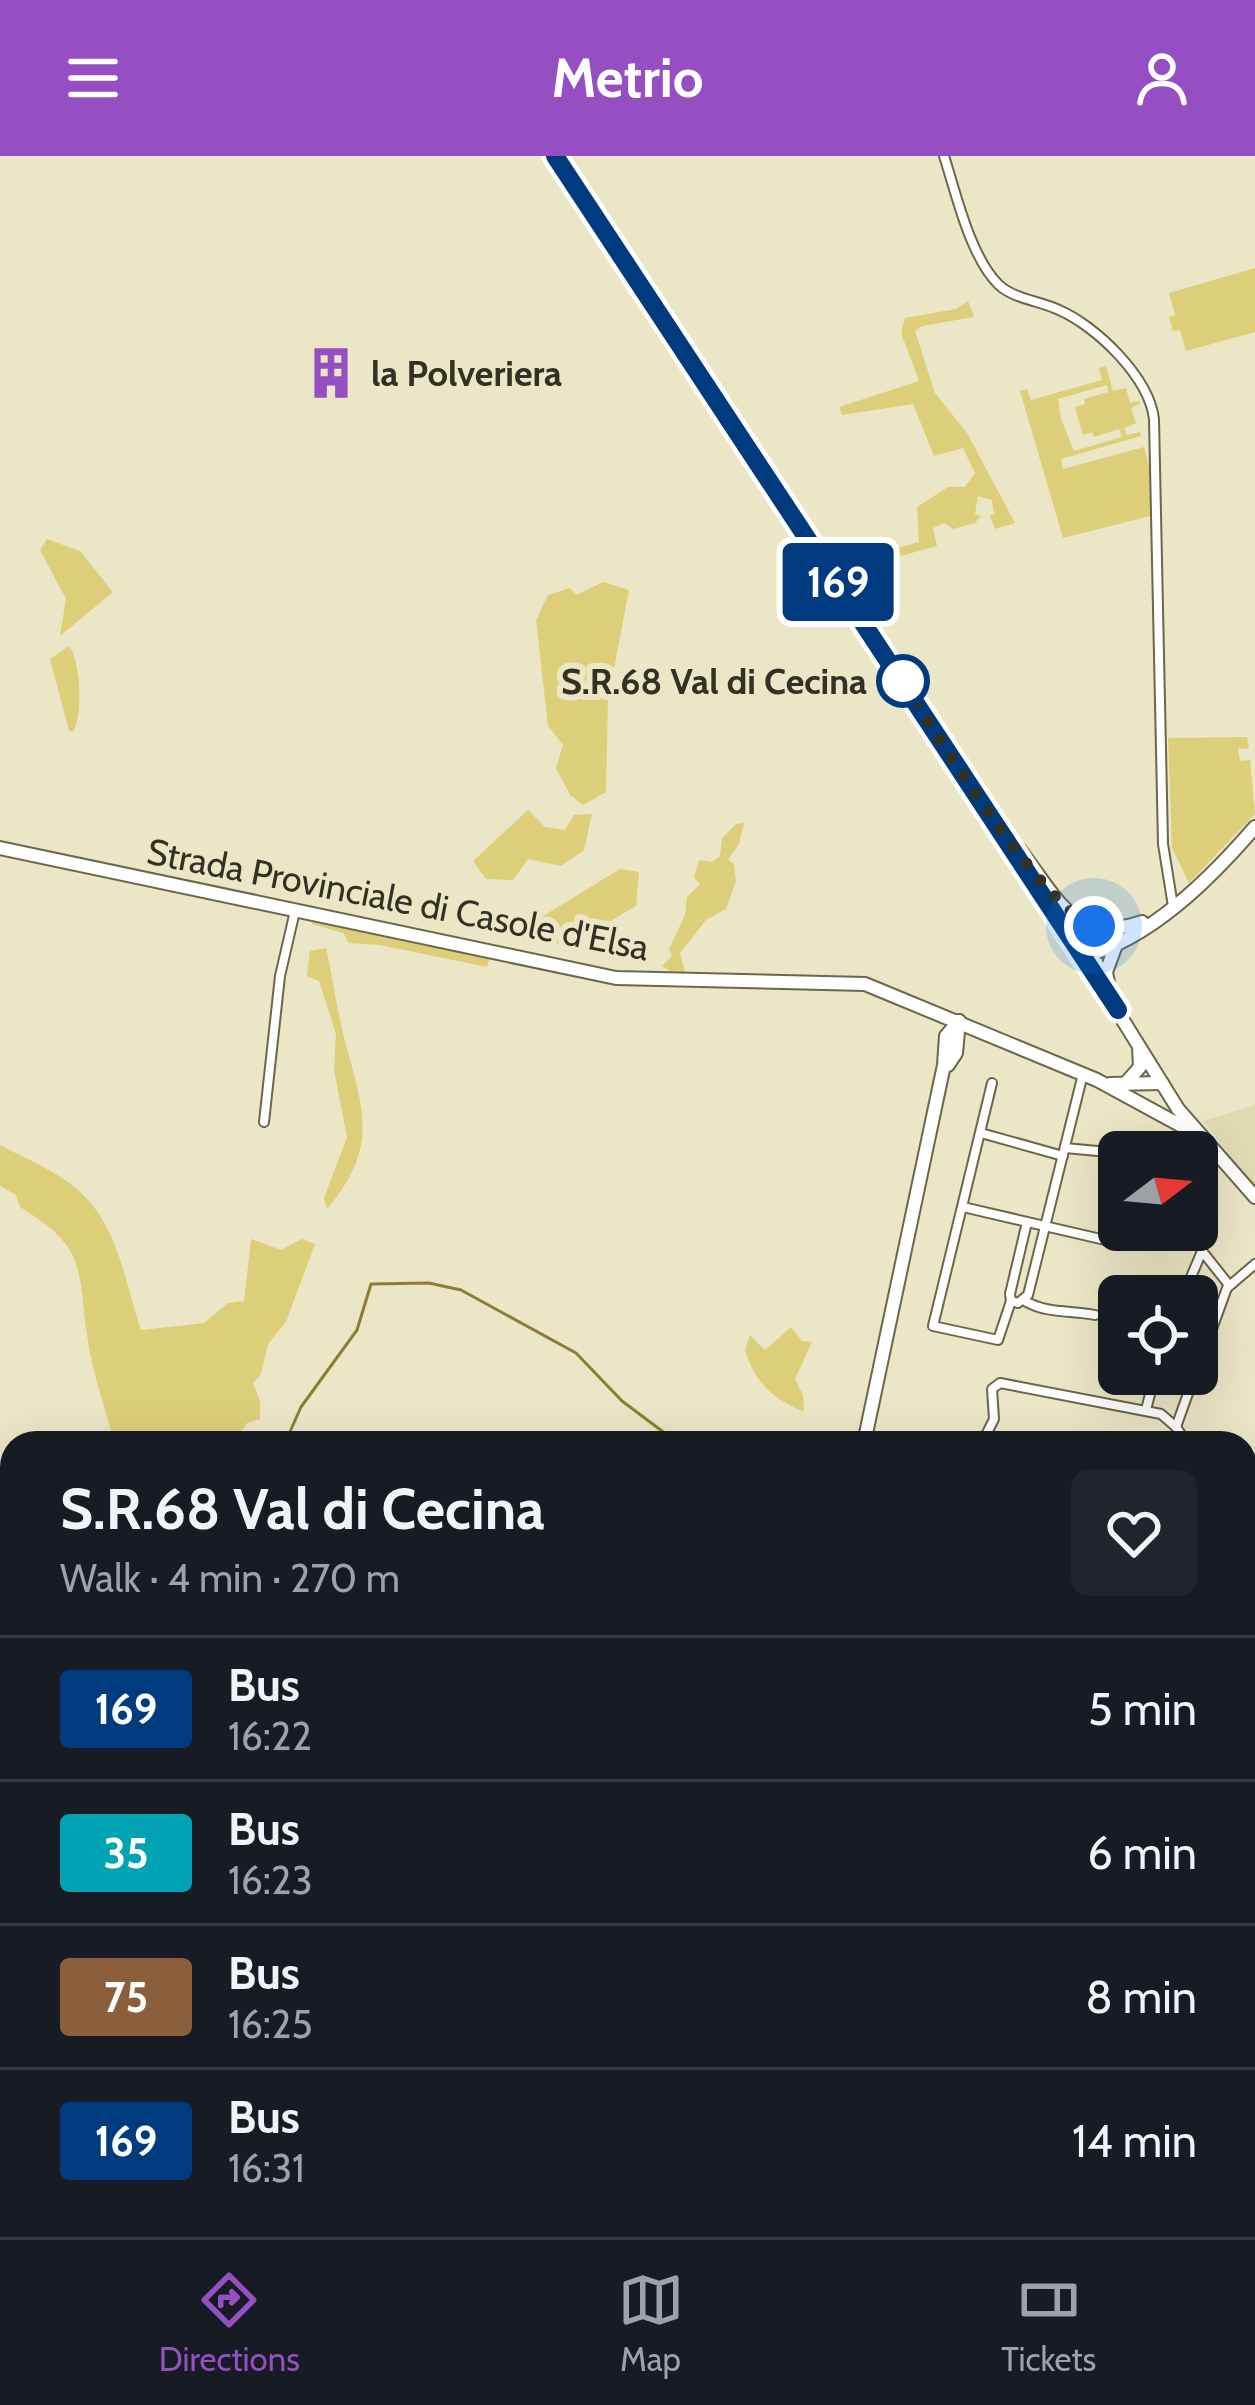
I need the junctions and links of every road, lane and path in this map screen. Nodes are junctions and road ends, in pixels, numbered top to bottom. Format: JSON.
{"nodes":[{"id":1,"x":555,"y":156,"type":"edge"},
{"id":2,"x":944,"y":156,"type":"edge"},
{"id":3,"x":994,"y":821,"type":"junction"},
{"id":4,"x":1255,"y":827,"type":"edge"},
{"id":5,"x":0,"y":848,"type":"edge"},
{"id":6,"x":295,"y":911,"type":"junction"},
{"id":7,"x":1167,"y":911,"type":"junction"},
{"id":8,"x":1111,"y":929,"type":"junction"},
{"id":9,"x":1116,"y":945,"type":"junction"},
{"id":10,"x":1083,"y":956,"type":"junction"},
{"id":11,"x":926,"y":1008,"type":"junction"},
{"id":12,"x":1118,"y":1010,"type":"junction"},
{"id":13,"x":959,"y":1021,"type":"junction"},
{"id":14,"x":993,"y":1036,"type":"junction"},
{"id":15,"x":1137,"y":1040,"type":"junction"},
{"id":16,"x":950,"y":1048,"type":"junction"},
{"id":17,"x":1083,"y":1074,"type":"junction"},
{"id":18,"x":1097,"y":1080,"type":"junction"},
{"id":19,"x":992,"y":1083,"type":"dead end"},
{"id":20,"x":1162,"y":1083,"type":"junction"},
{"id":21,"x":1124,"y":1085,"type":"junction"},
{"id":22,"x":1139,"y":1101,"type":"junction"},
{"id":23,"x":264,"y":1122,"type":"dead end"},
{"id":24,"x":1192,"y":1131,"type":"edge"},
{"id":25,"x":1198,"y":1131,"type":"edge"},
{"id":26,"x":981,"y":1133,"type":"junction"},
{"id":27,"x":1064,"y":1152,"type":"junction"},
{"id":28,"x":1098,"y":1153,"type":"edge"},
{"id":29,"x":1218,"y":1155,"type":"edge"},
{"id":30,"x":1255,"y":1197,"type":"edge"},
{"id":31,"x":963,"y":1207,"type":"junction"},
{"id":32,"x":1027,"y":1222,"type":"junction"},
{"id":33,"x":1046,"y":1226,"type":"junction"},
{"id":34,"x":1098,"y":1239,"type":"edge"},
{"id":35,"x":1255,"y":1264,"type":"edge"},
{"id":36,"x":1192,"y":1275,"type":"edge"},
{"id":37,"x":1229,"y":1286,"type":"junction"},
{"id":38,"x":1011,"y":1301,"type":"junction"},
{"id":39,"x":1025,"y":1301,"type":"junction"},
{"id":40,"x":1095,"y":1315,"type":"dead end"},
{"id":41,"x":1218,"y":1315,"type":"edge"},
{"id":42,"x":1150,"y":1395,"type":"edge"},
{"id":43,"x":1187,"y":1395,"type":"edge"},
{"id":44,"x":1146,"y":1410,"type":"junction"},
{"id":45,"x":1176,"y":1426,"type":"junction"},
{"id":46,"x":867,"y":1431,"type":"edge"},
{"id":47,"x":988,"y":1431,"type":"edge"},
{"id":48,"x":1179,"y":1431,"type":"edge"}],
"edges":[{"from":1,"to":3,"type":"main road"},
{"from":2,"to":7,"type":"street"},
{"from":3,"to":8,"type":"main road"},
{"from":3,"to":10,"type":"main road"},
{"from":4,"to":7,"type":"main road"},
{"from":5,"to":6,"type":"main road","name":"Strada Provinciale di Casole d'Elsa"},
{"from":6,"to":11,"type":"main road","name":"Strada Provinciale di Casole d'Elsa"},
{"from":6,"to":23,"type":"street"},
{"from":7,"to":8,"type":"main road"},
{"from":7,"to":9,"type":"main road"},
{"from":8,"to":10,"type":"main road"},
{"from":9,"to":10,"type":"main road"},
{"from":9,"to":12,"type":"main road"},
{"from":10,"to":12,"type":"main road"},
{"from":11,"to":13,"type":"main road","name":"Strada Provinciale di Casole d'Elsa"},
{"from":11,"to":16,"type":"main road"},
{"from":12,"to":15,"type":"main road"},
{"from":13,"to":14,"type":"main road","name":"Strada Provinciale di Casole d'Elsa"},
{"from":13,"to":16,"type":"main road"},
{"from":14,"to":16,"type":"main road"},
{"from":14,"to":17,"type":"main road","name":"Strada Provinciale di Casole d'Elsa"},
{"from":15,"to":20,"type":"main road"},
{"from":15,"to":21,"type":"main road"},
{"from":16,"to":46,"type":"main road"},
{"from":17,"to":18,"type":"main road","name":"Strada Provinciale di Casole d'Elsa"},
{"from":17,"to":27,"type":"street"},
{"from":18,"to":21,"type":"main road"},
{"from":18,"to":22,"type":"main road"},
{"from":19,"to":26,"type":"street"},
{"from":20,"to":21,"type":"main road"},
{"from":20,"to":22,"type":"main road"},
{"from":20,"to":25,"type":"main road"},
{"from":22,"to":24,"type":"main road"},
{"from":26,"to":27,"type":"street"},
{"from":26,"to":31,"type":"street"},
{"from":27,"to":28,"type":"street"},
{"from":27,"to":33,"type":"street"},
{"from":29,"to":30,"type":"main road"},
{"from":31,"to":32,"type":"street"},
{"from":31,"to":38,"type":"street"},
{"from":32,"to":33,"type":"street"},
{"from":32,"to":38,"type":"street"},
{"from":33,"to":34,"type":"street"},
{"from":33,"to":39,"type":"street"},
{"from":35,"to":37,"type":"street"},
{"from":36,"to":37,"type":"street"},
{"from":37,"to":41,"type":"street"},
{"from":38,"to":39,"type":"street"},
{"from":39,"to":40,"type":"street"},
{"from":42,"to":44,"type":"street"},
{"from":43,"to":45,"type":"street"},
{"from":44,"to":45,"type":"street"},
{"from":44,"to":47,"type":"street"},
{"from":45,"to":48,"type":"street"}]}
